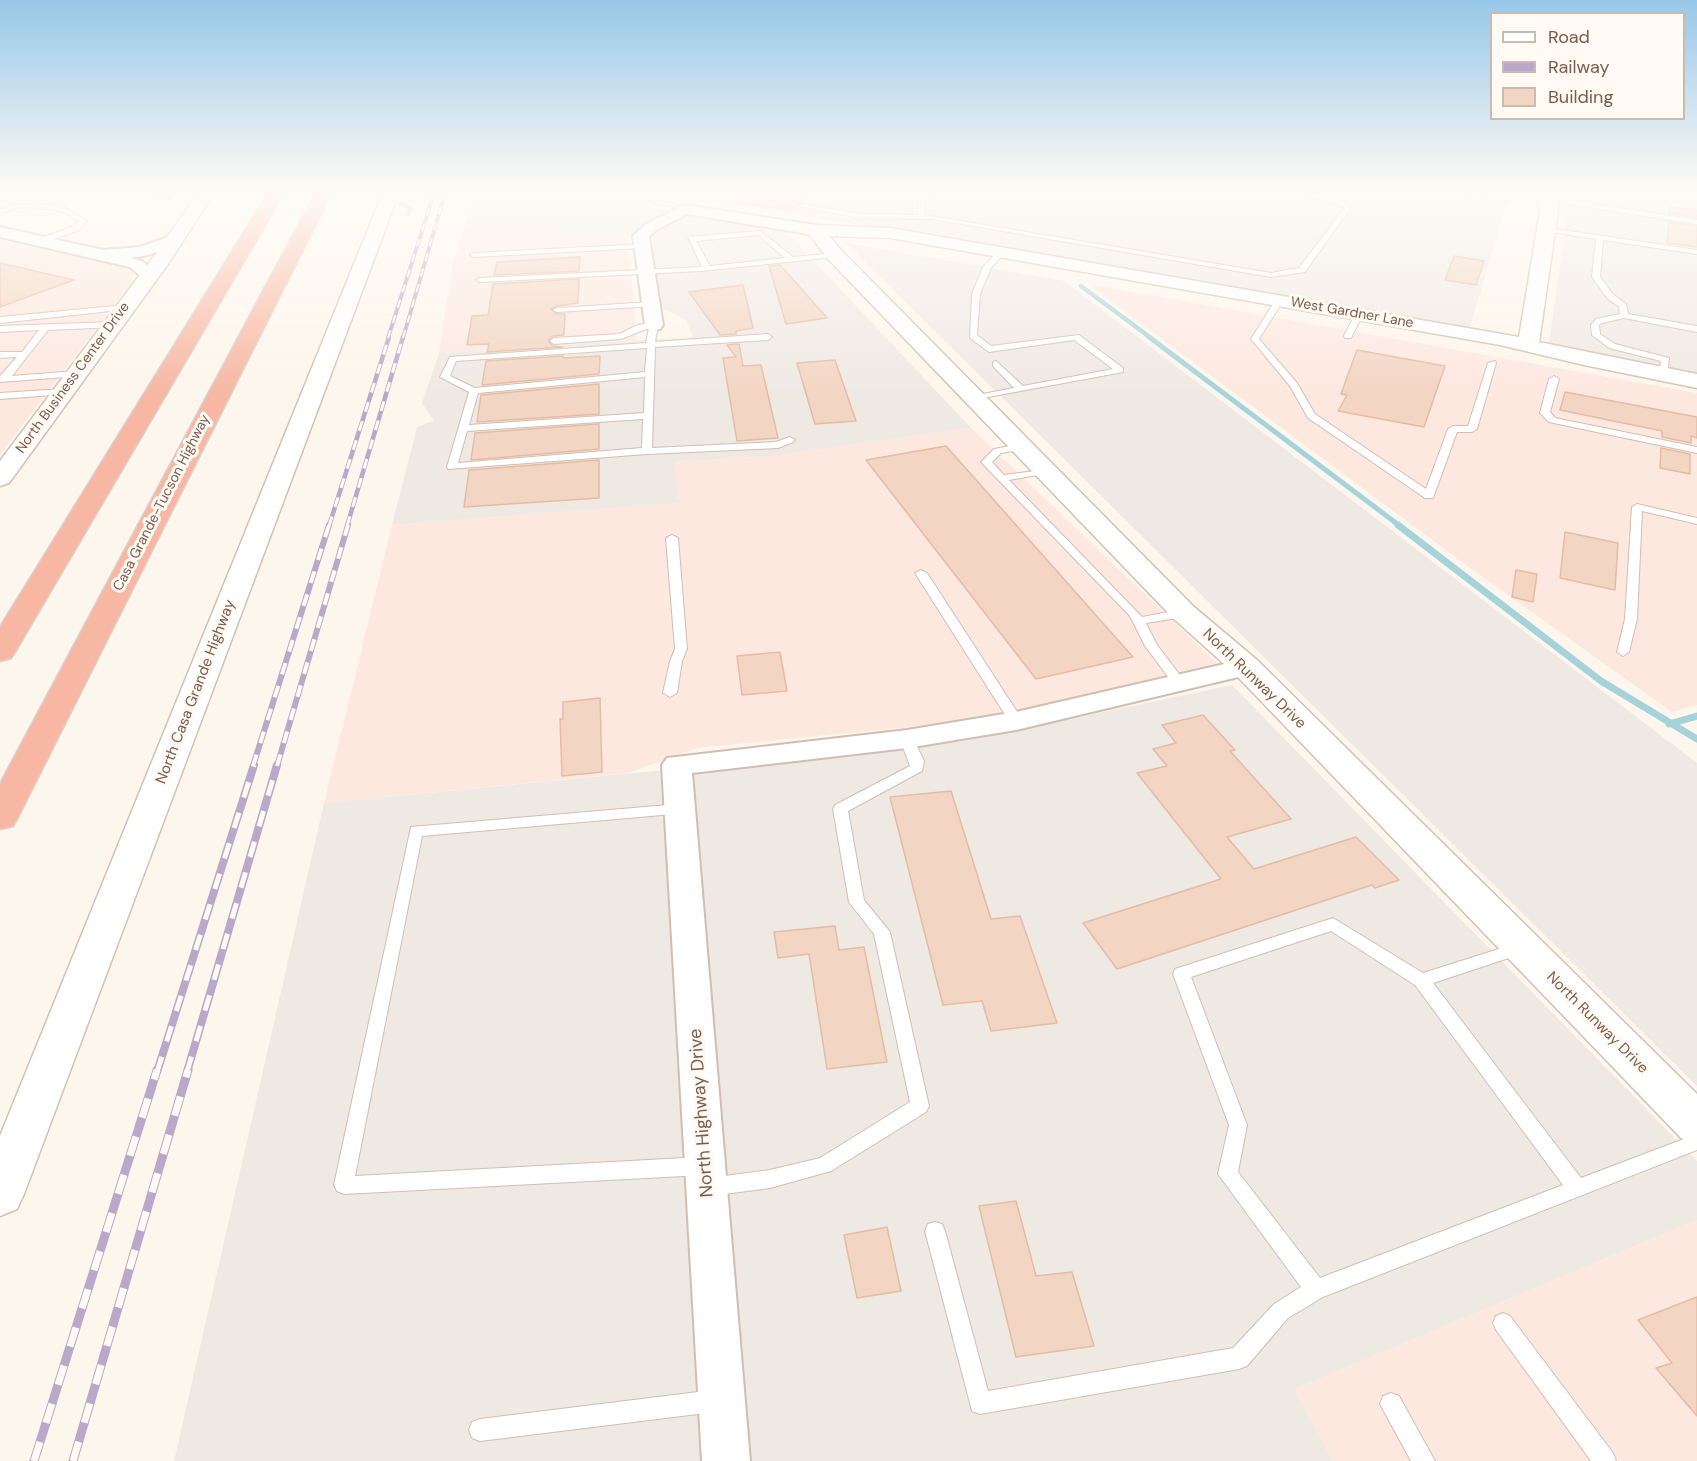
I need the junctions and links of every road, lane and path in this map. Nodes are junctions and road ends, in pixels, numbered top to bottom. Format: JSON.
{"nodes":[{"id":1,"x":115,"y":258,"type":"edge"},
{"id":2,"x":161,"y":258,"type":"edge"},
{"id":3,"x":237,"y":258,"type":"edge"},
{"id":4,"x":290,"y":258,"type":"edge"},
{"id":5,"x":365,"y":258,"type":"edge"},
{"id":6,"x":644,"y":258,"type":"edge"},
{"id":7,"x":702,"y":258,"type":"edge"},
{"id":8,"x":804,"y":258,"type":"edge"},
{"id":9,"x":838,"y":258,"type":"edge"},
{"id":10,"x":996,"y":258,"type":"edge"},
{"id":11,"x":1031,"y":258,"type":"edge"},
{"id":12,"x":1170,"y":258,"type":"edge"},
{"id":13,"x":1311,"y":258,"type":"edge"},
{"id":14,"x":1541,"y":258,"type":"edge"},
{"id":15,"x":1598,"y":258,"type":"edge"},
{"id":16,"x":796,"y":259,"type":"joint"},
{"id":17,"x":707,"y":268,"type":"junction"},
{"id":18,"x":646,"y":271,"type":"junction"},
{"id":19,"x":149,"y":275,"type":"junction"},
{"id":20,"x":480,"y":280,"type":"dead end"},
{"id":21,"x":1279,"y":301,"type":"junction"},
{"id":22,"x":651,"y":304,"type":"junction"},
{"id":23,"x":126,"y":308,"type":"junction"},
{"id":24,"x":557,"y":310,"type":"dead end"},
{"id":25,"x":1359,"y":314,"type":"junction"},
{"id":26,"x":1624,"y":316,"type":"junction"},
{"id":27,"x":0,"y":320,"type":"edge"},
{"id":28,"x":113,"y":325,"type":"junction"},
{"id":29,"x":654,"y":325,"type":"junction"},
{"id":30,"x":46,"y":327,"type":"junction"},
{"id":31,"x":1697,"y":328,"type":"edge"},
{"id":32,"x":0,"y":329,"type":"edge"},
{"id":33,"x":1529,"y":335,"type":"junction"},
{"id":34,"x":1348,"y":336,"type":"dead end"},
{"id":35,"x":768,"y":337,"type":"dead end"},
{"id":36,"x":554,"y":341,"type":"dead end"},
{"id":37,"x":651,"y":345,"type":"junction"},
{"id":38,"x":0,"y":360,"type":"edge"},
{"id":39,"x":1492,"y":363,"type":"dead end"},
{"id":40,"x":996,"y":364,"type":"dead end"},
{"id":41,"x":10,"y":369,"type":"edge"},
{"id":42,"x":76,"y":374,"type":"junction"},
{"id":43,"x":650,"y":374,"type":"junction"},
{"id":44,"x":1664,"y":375,"type":"junction"},
{"id":45,"x":1554,"y":379,"type":"dead end"},
{"id":46,"x":1697,"y":381,"type":"edge"},
{"id":47,"x":1021,"y":389,"type":"junction"},
{"id":48,"x":474,"y":391,"type":"junction"},
{"id":49,"x":63,"y":392,"type":"junction"},
{"id":50,"x":0,"y":396,"type":"edge"},
{"id":51,"x":975,"y":398,"type":"junction"},
{"id":52,"x":648,"y":416,"type":"junction"},
{"id":53,"x":464,"y":428,"type":"junction"},
{"id":54,"x":790,"y":440,"type":"dead end"},
{"id":55,"x":1022,"y":447,"type":"junction"},
{"id":56,"x":1697,"y":450,"type":"edge"},
{"id":57,"x":646,"y":451,"type":"junction"},
{"id":58,"x":1046,"y":471,"type":"junction"},
{"id":59,"x":0,"y":478,"type":"edge"},
{"id":60,"x":1002,"y":478,"type":"junction"},
{"id":61,"x":1697,"y":521,"type":"edge"},
{"id":62,"x":672,"y":538,"type":"dead end"},
{"id":63,"x":921,"y":573,"type":"dead end"},
{"id":64,"x":1184,"y":613,"type":"junction"},
{"id":65,"x":1138,"y":621,"type":"junction"},
{"id":66,"x":0,"y":652,"type":"edge"},
{"id":67,"x":1623,"y":652,"type":"dead end"},
{"id":68,"x":1246,"y":668,"type":"junction"},
{"id":69,"x":1180,"y":683,"type":"junction"},
{"id":70,"x":670,"y":693,"type":"dead end"},
{"id":71,"x":1016,"y":722,"type":"junction"},
{"id":72,"x":907,"y":739,"type":"junction"},
{"id":73,"x":680,"y":809,"type":"junction"},
{"id":74,"x":0,"y":816,"type":"edge"},
{"id":75,"x":1522,"y":948,"type":"junction"},
{"id":76,"x":1421,"y":980,"type":"junction"},
{"id":77,"x":1697,"y":1124,"type":"edge"},
{"id":78,"x":1697,"y":1142,"type":"edge"},
{"id":79,"x":706,"y":1177,"type":"junction"},
{"id":80,"x":1577,"y":1188,"type":"junction"},
{"id":81,"x":0,"y":1194,"type":"edge"},
{"id":82,"x":935,"y":1231,"type":"dead end"},
{"id":83,"x":1316,"y":1290,"type":"junction"},
{"id":84,"x":1503,"y":1323,"type":"dead end"},
{"id":85,"x":723,"y":1400,"type":"junction"},
{"id":86,"x":1391,"y":1404,"type":"dead end"},
{"id":87,"x":480,"y":1430,"type":"dead end"},
{"id":88,"x":726,"y":1461,"type":"edge"},
{"id":89,"x":1424,"y":1461,"type":"edge"},
{"id":90,"x":1605,"y":1461,"type":"edge"}],
"edges":[{"from":1,"to":19,"type":"street"},
{"from":2,"to":19,"type":"street","name":"North Business Center Drive"},
{"from":3,"to":66,"type":"highway"},
{"from":4,"to":74,"type":"highway","name":"Casa Grande-Tucson Highway"},
{"from":5,"to":81,"type":"street","name":"North Casa Grande Highway"},
{"from":6,"to":18,"type":"street"},
{"from":7,"to":17,"type":"lane"},
{"from":8,"to":16,"type":"lane"},
{"from":9,"to":51,"type":"street","name":"North Runway Drive"},
{"from":10,"to":47,"type":"lane"},
{"from":11,"to":21,"type":"street","name":"West Gardner Lane"},
{"from":12,"to":13,"type":"lane"},
{"from":14,"to":33,"type":"street"},
{"from":15,"to":26,"type":"lane"},
{"from":16,"to":17,"type":"lane"},
{"from":17,"to":18,"type":"lane"},
{"from":18,"to":20,"type":"lane"},
{"from":18,"to":22,"type":"street"},
{"from":19,"to":23,"type":"street","name":"North Business Center Drive"},
{"from":21,"to":25,"type":"street","name":"West Gardner Lane"},
{"from":21,"to":39,"type":"lane"},
{"from":22,"to":24,"type":"lane"},
{"from":22,"to":29,"type":"street"},
{"from":23,"to":27,"type":"lane"},
{"from":23,"to":28,"type":"street","name":"North Business Center Drive"},
{"from":25,"to":33,"type":"street","name":"West Gardner Lane"},
{"from":25,"to":34,"type":"lane"},
{"from":26,"to":31,"type":"lane"},
{"from":26,"to":44,"type":"lane"},
{"from":28,"to":30,"type":"lane"},
{"from":28,"to":42,"type":"street","name":"North Business Center Drive"},
{"from":29,"to":36,"type":"lane"},
{"from":29,"to":37,"type":"lane"},
{"from":30,"to":32,"type":"lane"},
{"from":30,"to":41,"type":"lane"},
{"from":33,"to":44,"type":"street"},
{"from":35,"to":37,"type":"lane"},
{"from":37,"to":43,"type":"lane"},
{"from":37,"to":48,"type":"lane"},
{"from":38,"to":41,"type":"lane"},
{"from":40,"to":47,"type":"lane"},
{"from":41,"to":42,"type":"lane"},
{"from":42,"to":49,"type":"street","name":"North Business Center Drive"},
{"from":43,"to":48,"type":"lane"},
{"from":43,"to":52,"type":"lane"},
{"from":44,"to":46,"type":"street"},
{"from":45,"to":56,"type":"lane"},
{"from":47,"to":51,"type":"lane"},
{"from":48,"to":53,"type":"lane"},
{"from":49,"to":50,"type":"lane"},
{"from":49,"to":59,"type":"street","name":"North Business Center Drive"},
{"from":51,"to":55,"type":"street","name":"North Runway Drive"},
{"from":52,"to":53,"type":"lane"},
{"from":52,"to":57,"type":"lane"},
{"from":53,"to":57,"type":"lane"},
{"from":54,"to":57,"type":"lane"},
{"from":55,"to":58,"type":"street","name":"North Runway Drive"},
{"from":55,"to":60,"type":"lane"},
{"from":58,"to":60,"type":"lane"},
{"from":58,"to":64,"type":"street","name":"North Runway Drive"},
{"from":60,"to":65,"type":"lane"},
{"from":61,"to":67,"type":"lane"},
{"from":62,"to":70,"type":"lane"},
{"from":63,"to":71,"type":"lane"},
{"from":64,"to":65,"type":"lane"},
{"from":64,"to":68,"type":"street","name":"North Runway Drive"},
{"from":65,"to":69,"type":"lane"},
{"from":68,"to":69,"type":"street"},
{"from":68,"to":75,"type":"street","name":"North Runway Drive"},
{"from":69,"to":71,"type":"street"},
{"from":71,"to":72,"type":"street"},
{"from":72,"to":73,"type":"street","name":"North Highway Drive"},
{"from":72,"to":79,"type":"lane"},
{"from":73,"to":79,"type":"street","name":"North Highway Drive"},
{"from":73,"to":79,"type":"lane"},
{"from":75,"to":76,"type":"lane"},
{"from":75,"to":77,"type":"street","name":"North Runway Drive"},
{"from":76,"to":80,"type":"lane"},
{"from":76,"to":83,"type":"lane"},
{"from":78,"to":80,"type":"lane"},
{"from":79,"to":85,"type":"street","name":"North Highway Drive"},
{"from":80,"to":83,"type":"lane"},
{"from":82,"to":83,"type":"lane"},
{"from":84,"to":90,"type":"lane"},
{"from":85,"to":87,"type":"lane"},
{"from":85,"to":88,"type":"street","name":"North Highway Drive"},
{"from":86,"to":89,"type":"lane"}]}
